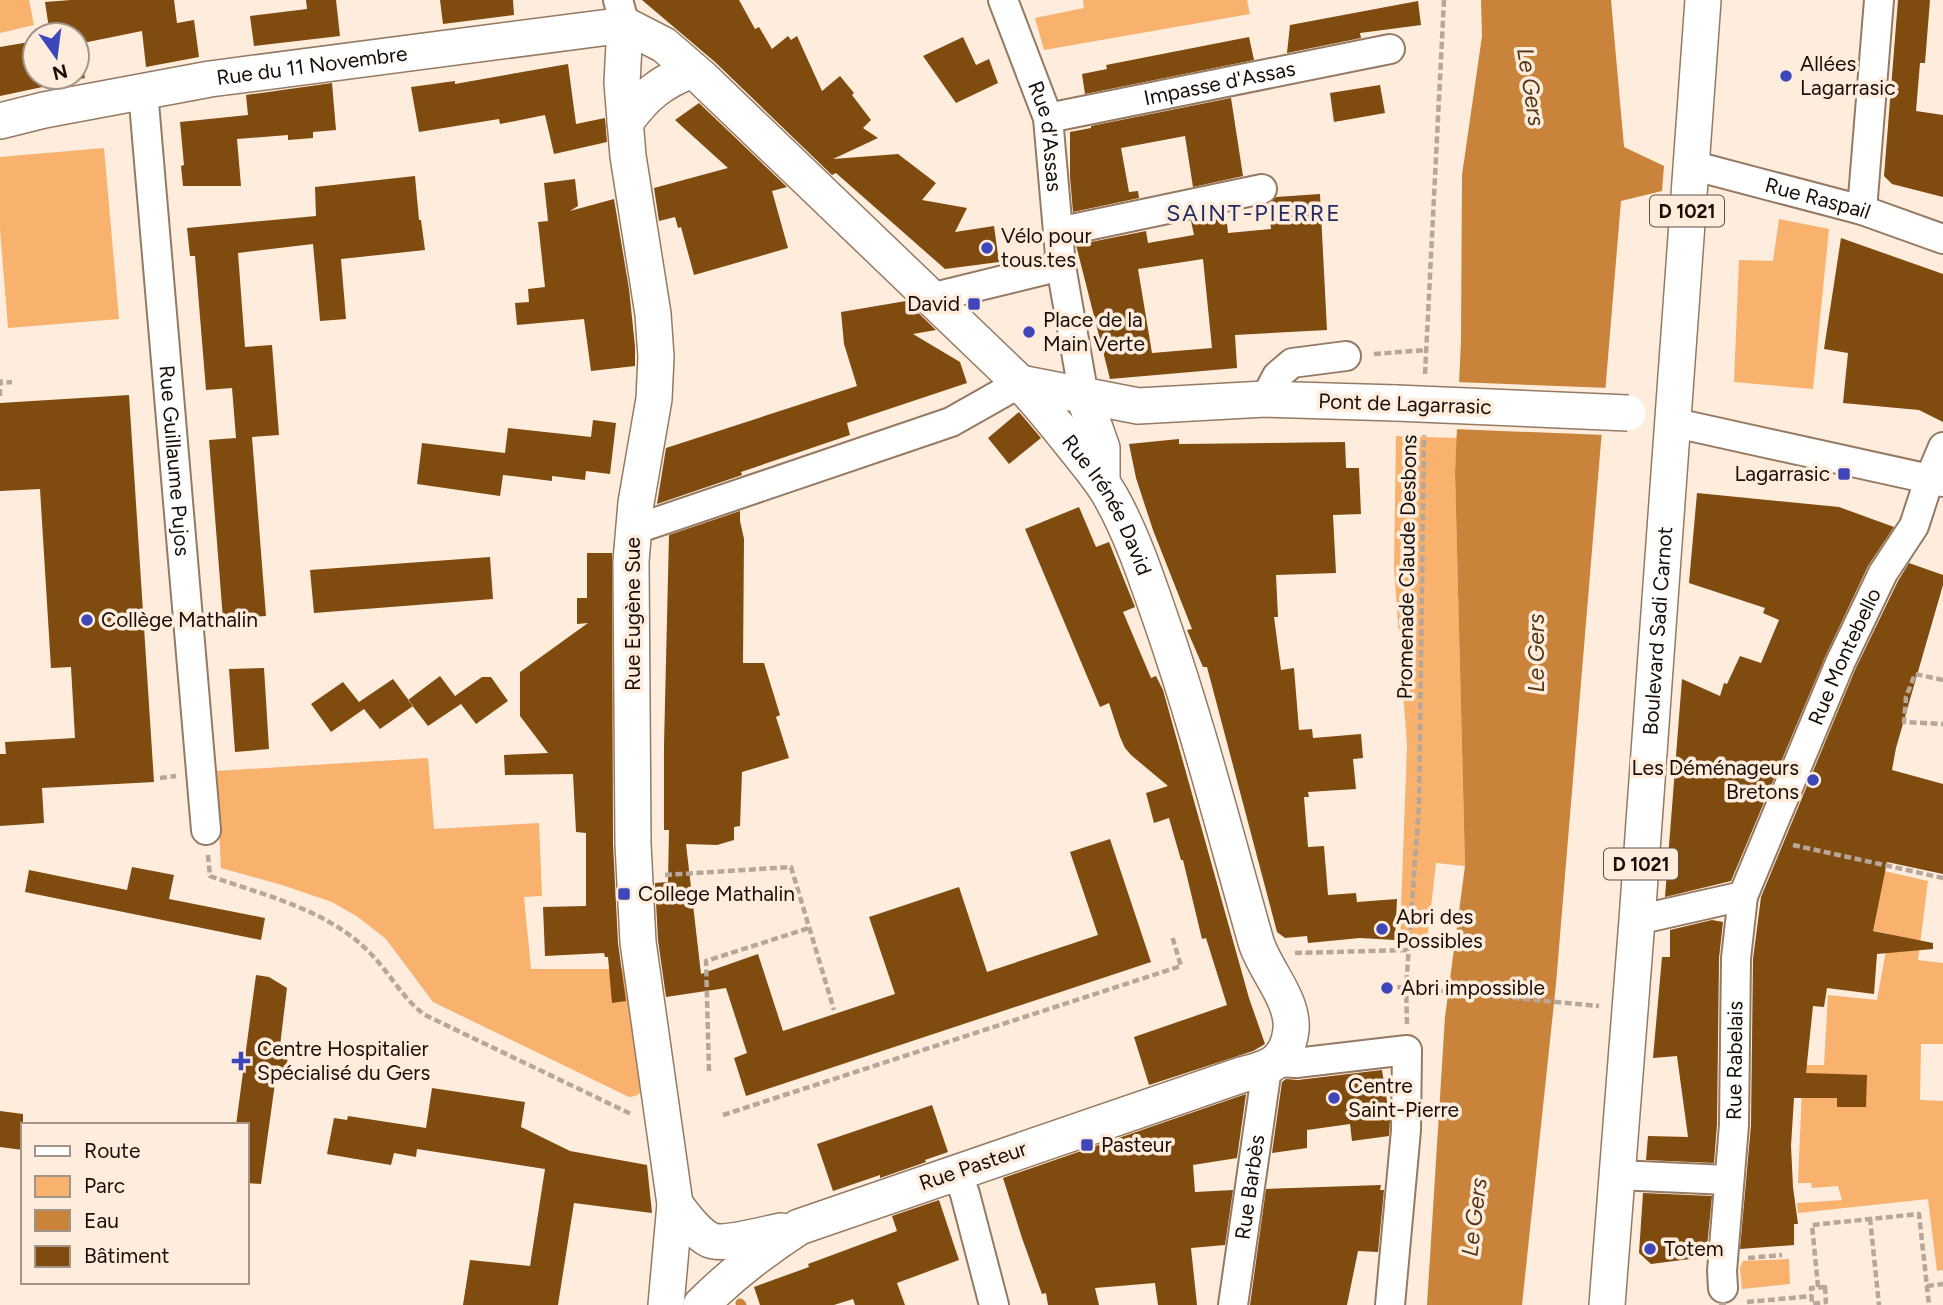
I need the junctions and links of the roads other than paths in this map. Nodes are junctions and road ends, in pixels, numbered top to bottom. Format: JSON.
{"nodes":[{"id":1,"x":1003,"y":0,"type":"edge"},
{"id":2,"x":1703,"y":0,"type":"edge"},
{"id":3,"x":1879,"y":0,"type":"edge"},
{"id":4,"x":622,"y":13,"type":"edge"},
{"id":5,"x":1390,"y":49,"type":"dead end"},
{"id":6,"x":692,"y":70,"type":"junction"},
{"id":7,"x":143,"y":91,"type":"junction"},
{"id":8,"x":1048,"y":118,"type":"junction"},
{"id":9,"x":0,"y":121,"type":"edge"},
{"id":10,"x":625,"y":123,"type":"junction"},
{"id":11,"x":1690,"y":165,"type":"junction"},
{"id":12,"x":1262,"y":189,"type":"dead end"},
{"id":13,"x":1862,"y":210,"type":"junction"},
{"id":14,"x":1058,"y":232,"type":"junction"},
{"id":15,"x":1943,"y":239,"type":"edge"},
{"id":16,"x":1061,"y":266,"type":"junction"},
{"id":17,"x":930,"y":298,"type":"junction"},
{"id":18,"x":1346,"y":356,"type":"road end"},
{"id":19,"x":1020,"y":383,"type":"junction"},
{"id":20,"x":1084,"y":397,"type":"junction"},
{"id":21,"x":1265,"y":399,"type":"junction"},
{"id":22,"x":1138,"y":405,"type":"junction"},
{"id":23,"x":1671,"y":422,"type":"junction"},
{"id":24,"x":1943,"y":447,"type":"edge"},
{"id":25,"x":1102,"y":465,"type":"junction"},
{"id":26,"x":1936,"y":481,"type":"edge"},
{"id":27,"x":633,"y":530,"type":"junction"},
{"id":28,"x":206,"y":831,"type":"road end"},
{"id":29,"x":1765,"y":839,"type":"joint"},
{"id":30,"x":1743,"y":896,"type":"junction"},
{"id":31,"x":1637,"y":920,"type":"junction"},
{"id":32,"x":1272,"y":1065,"type":"junction"},
{"id":33,"x":957,"y":1172,"type":"junction"},
{"id":34,"x":1617,"y":1175,"type":"junction"},
{"id":35,"x":1728,"y":1180,"type":"junction"},
{"id":36,"x":675,"y":1204,"type":"junction"},
{"id":37,"x":799,"y":1227,"type":"junction"},
{"id":38,"x":1723,"y":1299,"type":"edge"},
{"id":39,"x":666,"y":1305,"type":"edge"},
{"id":40,"x":701,"y":1305,"type":"edge"},
{"id":41,"x":994,"y":1305,"type":"edge"},
{"id":42,"x":1233,"y":1305,"type":"edge"},
{"id":43,"x":1390,"y":1305,"type":"edge"},
{"id":44,"x":1607,"y":1305,"type":"edge"}],
"edges":[{"from":1,"to":8,"type":"street","name":"Rue d'Assas"},
{"from":2,"to":11,"type":"main road","name":"Boulevard Sadi Carnot","number":"D 1021"},
{"from":3,"to":13,"type":"street"},
{"from":4,"to":6,"type":"main road","name":"Rue Irénée David"},
{"from":4,"to":7,"type":"main road","name":"Rue du 11 Novembre"},
{"from":4,"to":10,"type":"main road","name":"Rue Eugène Sue"},
{"from":5,"to":8,"type":"street","name":"Impasse d'Assas"},
{"from":6,"to":10,"type":"main road"},
{"from":6,"to":17,"type":"main road","name":"Rue Irénée David"},
{"from":7,"to":9,"type":"main road","name":"Rue du 11 Novembre"},
{"from":7,"to":28,"type":"street","name":"Rue Guillaume Pujos"},
{"from":8,"to":14,"type":"street","name":"Rue d'Assas"},
{"from":10,"to":27,"type":"main road","name":"Rue Eugène Sue"},
{"from":11,"to":13,"type":"street","name":"Rue Raspail"},
{"from":11,"to":23,"type":"main road","name":"Boulevard Sadi Carnot","number":"D 1021"},
{"from":12,"to":14,"type":"street"},
{"from":13,"to":15,"type":"street","name":"Rue Raspail"},
{"from":14,"to":16,"type":"street","name":"Rue d'Assas"},
{"from":16,"to":17,"type":"street"},
{"from":16,"to":20,"type":"street","name":"Rue d'Assas"},
{"from":17,"to":19,"type":"main road","name":"Rue Irénée David"},
{"from":18,"to":21,"type":"street"},
{"from":19,"to":20,"type":"main road","name":"Pont de Lagarrasic"},
{"from":19,"to":25,"type":"main road","name":"Rue Irénée David"},
{"from":19,"to":27,"type":"street"},
{"from":20,"to":22,"type":"main road","name":"Pont de Lagarrasic"},
{"from":20,"to":25,"type":"main road","name":"Rue d'Assas"},
{"from":21,"to":22,"type":"main road","name":"Pont de Lagarrasic"},
{"from":21,"to":23,"type":"main road","name":"Pont de Lagarrasic","bridge":true},
{"from":22,"to":25,"type":"main road"},
{"from":23,"to":26,"type":"street"},
{"from":23,"to":31,"type":"main road","name":"Boulevard Sadi Carnot","number":"D 1021"},
{"from":24,"to":26,"type":"street","name":"Rue Montebello"},
{"from":25,"to":32,"type":"main road","name":"Rue Irénée David"},
{"from":26,"to":29,"type":"street","name":"Rue Montebello"},
{"from":27,"to":36,"type":"main road","name":"Rue Eugène Sue"},
{"from":29,"to":30,"type":"street","name":"Rue Rabelais"},
{"from":30,"to":31,"type":"street"},
{"from":30,"to":35,"type":"street","name":"Rue Rabelais"},
{"from":31,"to":34,"type":"main road","name":"Boulevard Sadi Carnot","number":"D 1021"},
{"from":32,"to":33,"type":"main road","name":"Rue Pasteur"},
{"from":32,"to":42,"type":"street","name":"Rue Barbès"},
{"from":32,"to":43,"type":"street"},
{"from":33,"to":37,"type":"main road","name":"Rue Pasteur"},
{"from":33,"to":41,"type":"street"},
{"from":34,"to":35,"type":"street"},
{"from":34,"to":44,"type":"main road","name":"Boulevard Sadi Carnot","number":"D 1021"},
{"from":35,"to":38,"type":"street","name":"Rue Rabelais"},
{"from":36,"to":37,"type":"main road"},
{"from":36,"to":39,"type":"main road","name":"Rue Eugène Sue"},
{"from":37,"to":40,"type":"main road","name":"Rue Pasteur"}]}
